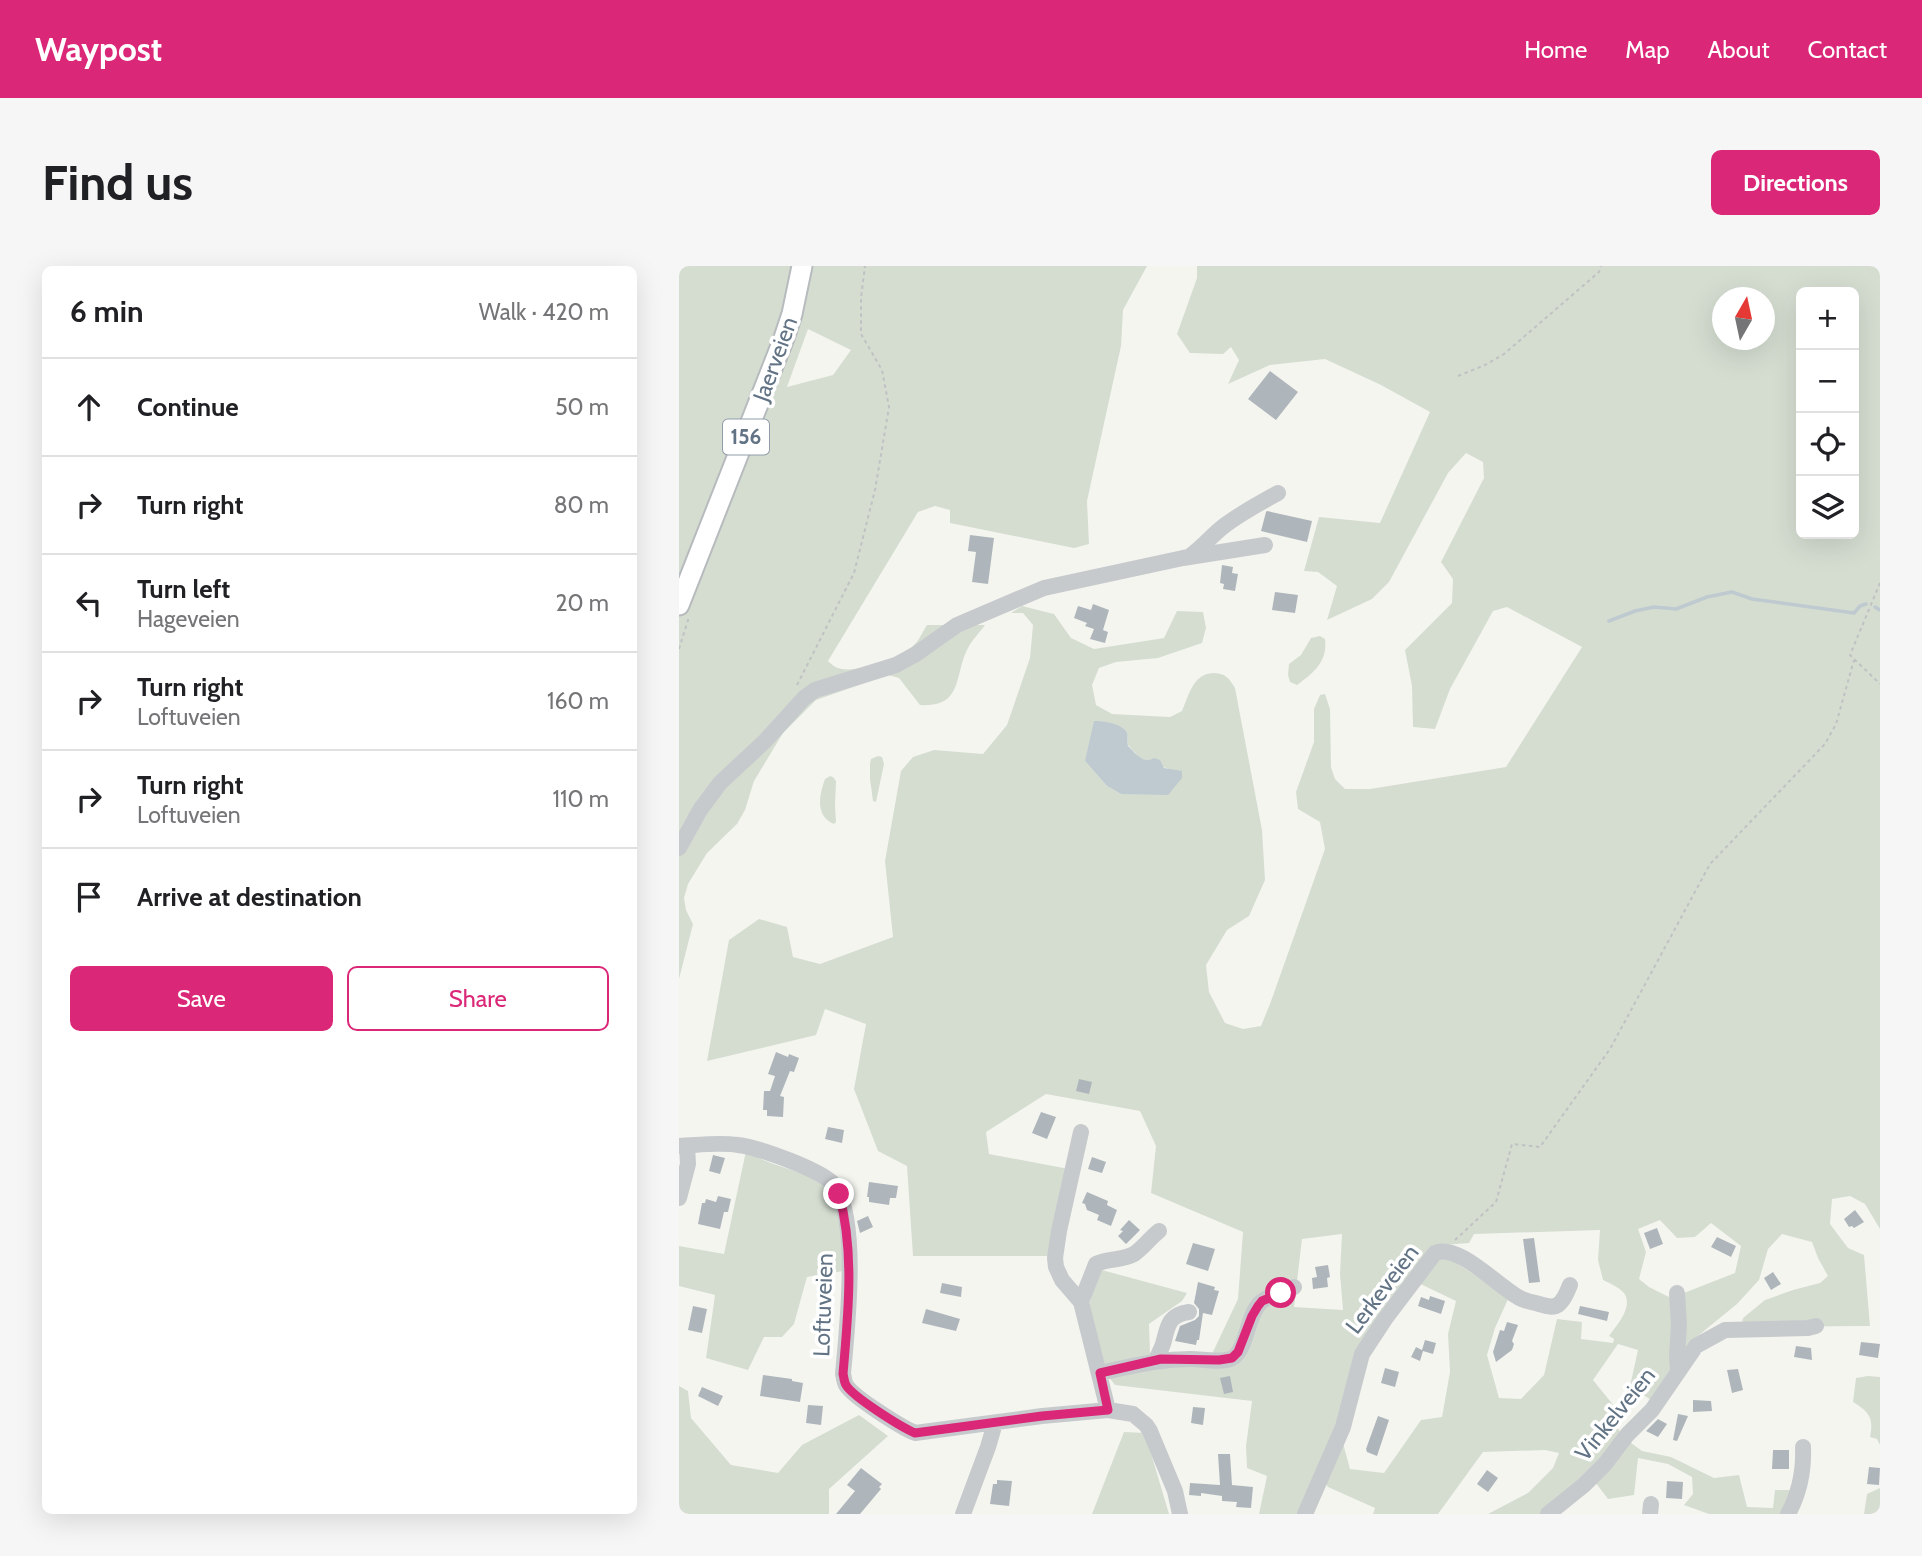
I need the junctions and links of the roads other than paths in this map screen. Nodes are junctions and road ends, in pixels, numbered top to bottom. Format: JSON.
{"nodes":[{"id":1,"x":802,"y":266,"type":"edge"},
{"id":2,"x":1278,"y":493,"type":"dead end"},
{"id":3,"x":1265,"y":545,"type":"dead end"},
{"id":4,"x":1188,"y":558,"type":"junction"},
{"id":5,"x":679,"y":605,"type":"edge"},
{"id":6,"x":679,"y":848,"type":"edge"},
{"id":7,"x":1081,"y":1132,"type":"dead end"},
{"id":8,"x":683,"y":1146,"type":"edge"},
{"id":9,"x":679,"y":1198,"type":"edge"},
{"id":10,"x":1159,"y":1231,"type":"dead end"},
{"id":11,"x":1570,"y":1285,"type":"dead end"},
{"id":12,"x":1294,"y":1287,"type":"dead end"},
{"id":13,"x":1677,"y":1293,"type":"dead end"},
{"id":14,"x":1081,"y":1302,"type":"junction"},
{"id":15,"x":1189,"y":1312,"type":"dead end"},
{"id":16,"x":1816,"y":1326,"type":"dead end"},
{"id":17,"x":1156,"y":1360,"type":"junction"},
{"id":18,"x":1678,"y":1370,"type":"junction"},
{"id":19,"x":1100,"y":1373,"type":"junction"},
{"id":20,"x":1108,"y":1410,"type":"junction"},
{"id":21,"x":995,"y":1423,"type":"junction"},
{"id":22,"x":1804,"y":1447,"type":"dead end"},
{"id":23,"x":963,"y":1514,"type":"edge"},
{"id":24,"x":1180,"y":1514,"type":"edge"},
{"id":25,"x":1305,"y":1514,"type":"edge"},
{"id":26,"x":1548,"y":1514,"type":"edge"},
{"id":27,"x":1788,"y":1514,"type":"edge"}],
"edges":[{"from":1,"to":5,"type":"main road","name":"Jaerveien","number":"156"},
{"from":2,"to":4,"type":"street"},
{"from":3,"to":4,"type":"street"},
{"from":4,"to":6,"type":"street"},
{"from":7,"to":14,"type":"street"},
{"from":8,"to":9,"type":"street"},
{"from":8,"to":21,"type":"street","name":"Loftuveien"},
{"from":10,"to":14,"type":"street"},
{"from":11,"to":25,"type":"street","name":"Lerkeveien"},
{"from":12,"to":17,"type":"street"},
{"from":13,"to":18,"type":"street"},
{"from":14,"to":19,"type":"street"},
{"from":15,"to":17,"type":"street"},
{"from":16,"to":18,"type":"street","name":"Vinkelveien"},
{"from":17,"to":19,"type":"street"},
{"from":18,"to":26,"type":"street","name":"Vinkelveien"},
{"from":19,"to":20,"type":"street"},
{"from":20,"to":21,"type":"street","name":"Loftuveien"},
{"from":20,"to":24,"type":"street","name":"Loftuveien"},
{"from":21,"to":23,"type":"street"},
{"from":22,"to":27,"type":"street"}]}
